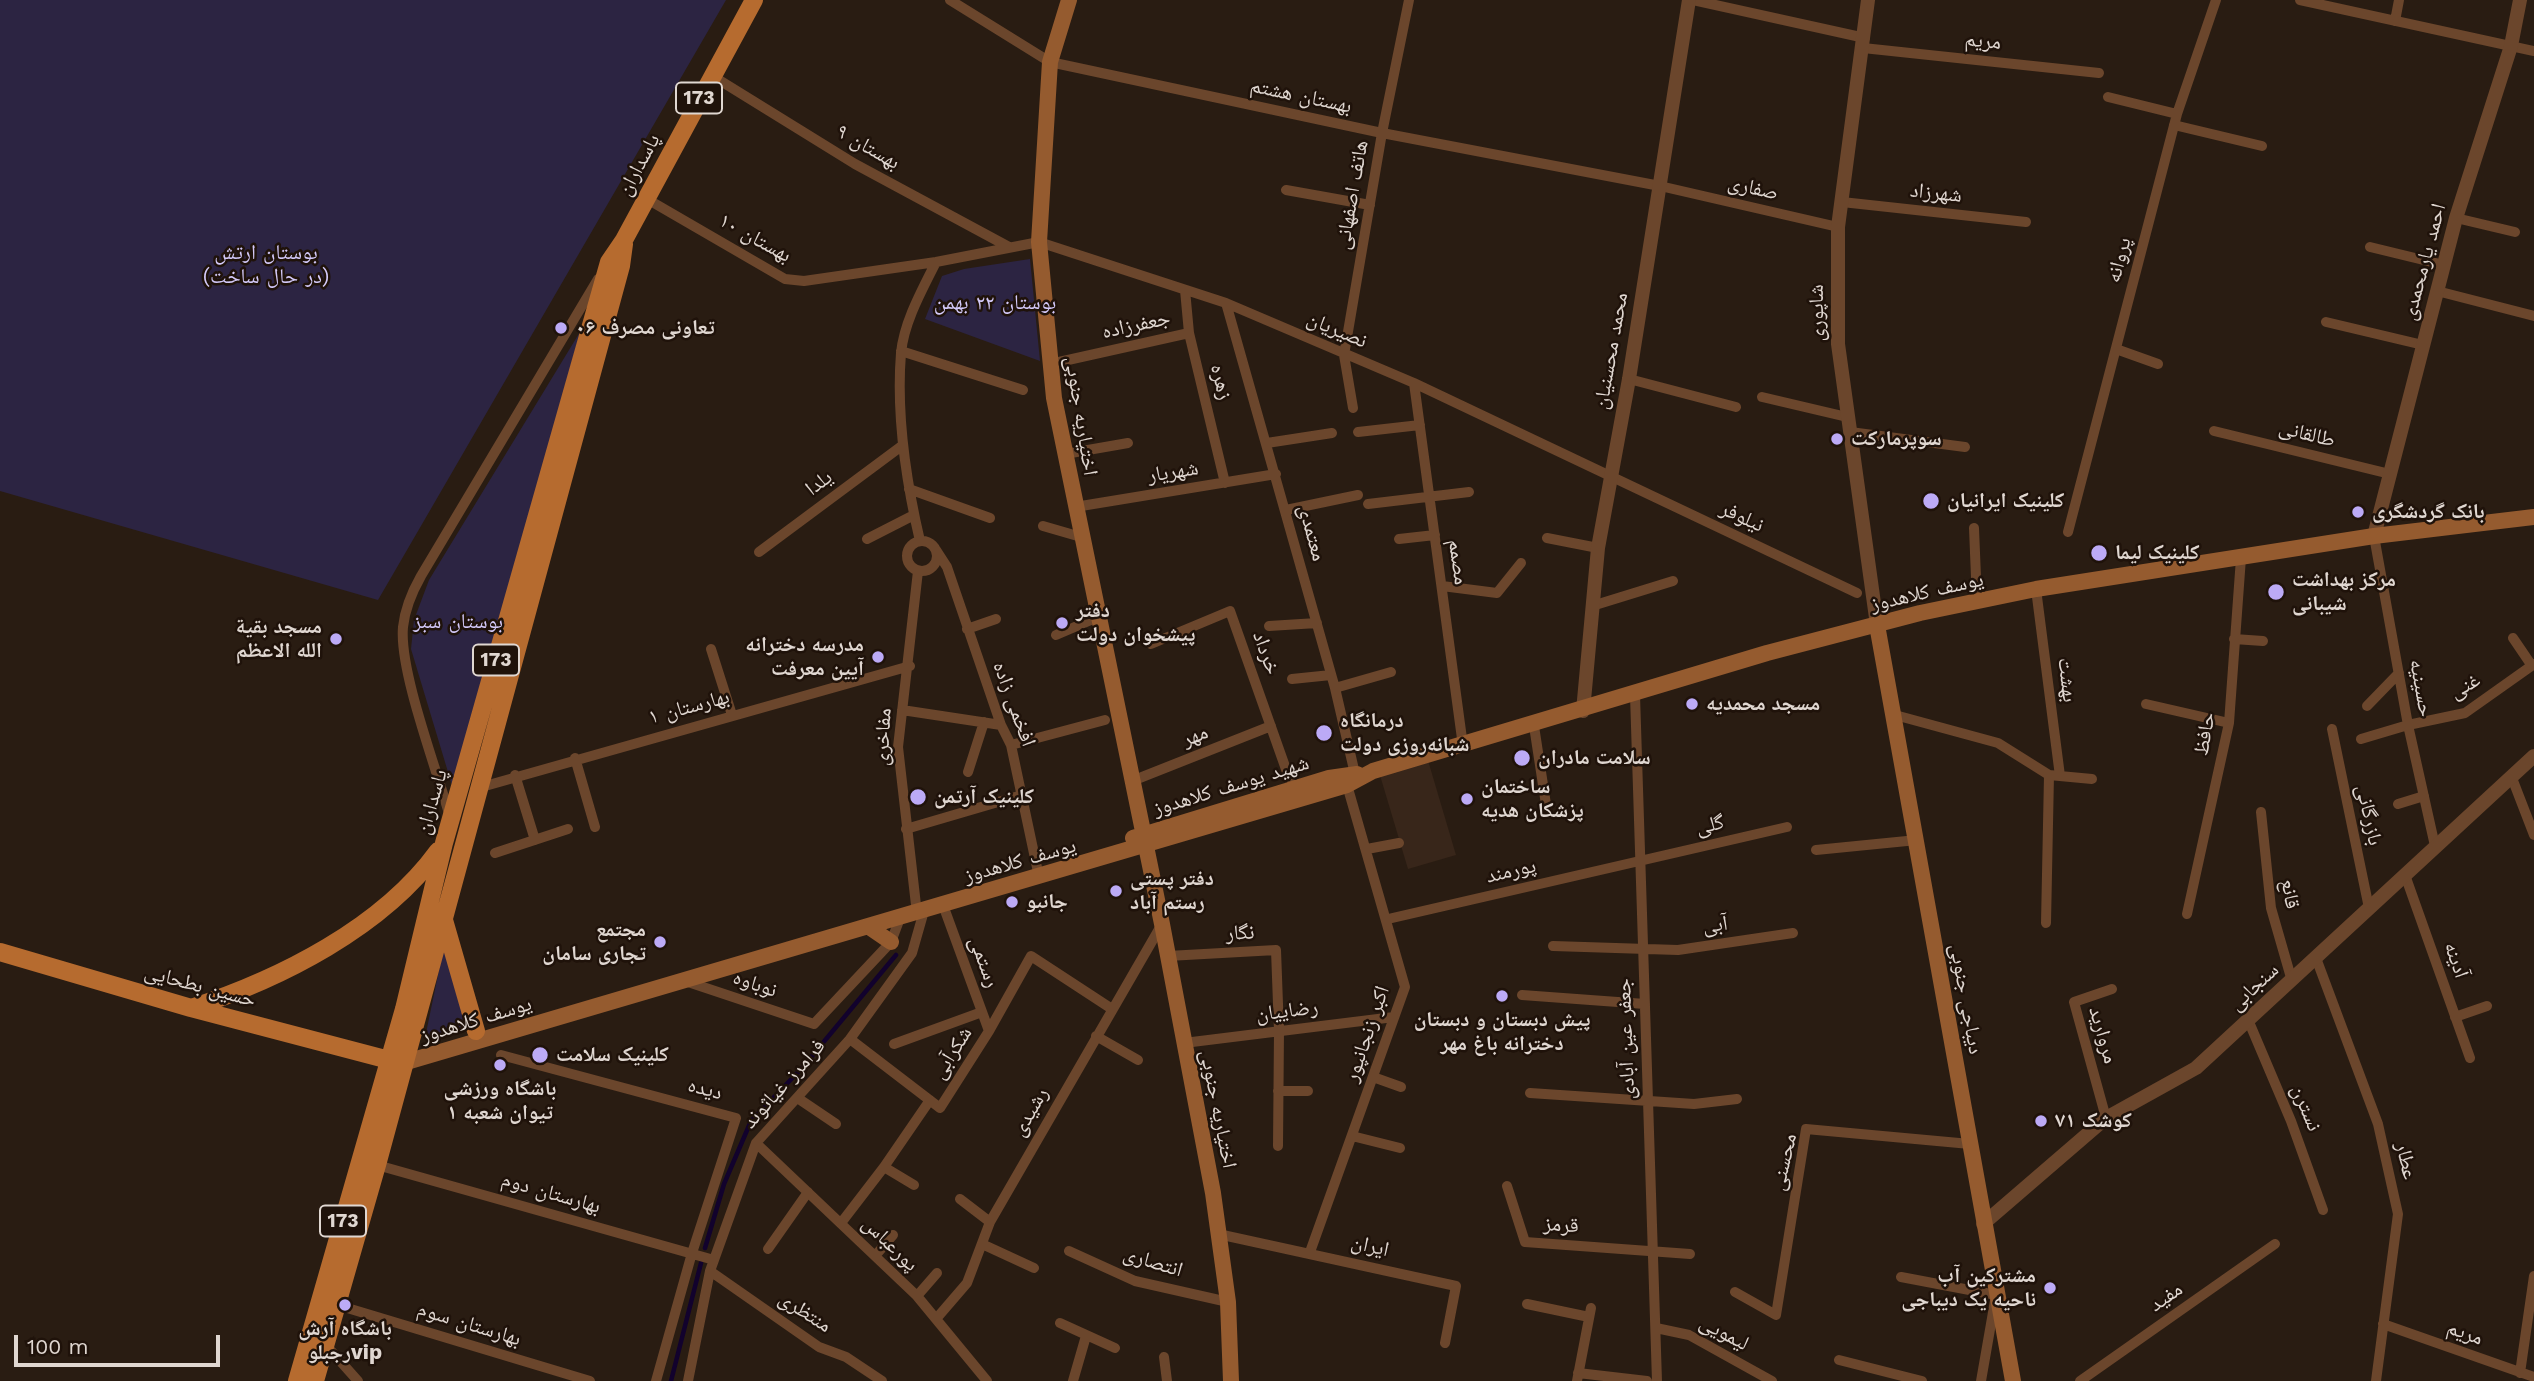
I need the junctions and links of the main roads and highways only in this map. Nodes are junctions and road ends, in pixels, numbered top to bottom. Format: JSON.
{"nodes":[{"id":1,"x":754,"y":0,"type":"edge"},
{"id":2,"x":1069,"y":0,"type":"edge"},
{"id":3,"x":624,"y":240,"type":"junction"},
{"id":4,"x":2534,"y":517,"type":"edge"},
{"id":5,"x":1877,"y":625,"type":"junction"},
{"id":6,"x":1373,"y":771,"type":"joint"},
{"id":7,"x":1351,"y":780,"type":"junction"},
{"id":8,"x":1144,"y":841,"type":"junction"},
{"id":9,"x":444,"y":843,"type":"junction"},
{"id":10,"x":1038,"y":873,"type":"junction"},
{"id":11,"x":920,"y":908,"type":"junction"},
{"id":12,"x":443,"y":919,"type":"junction"},
{"id":13,"x":869,"y":927,"type":"junction"},
{"id":14,"x":843,"y":930,"type":"junction"},
{"id":15,"x":891,"y":942,"type":"road end"},
{"id":16,"x":0,"y":952,"type":"edge"},
{"id":17,"x":191,"y":1008,"type":"junction"},
{"id":18,"x":476,"y":1031,"type":"junction"},
{"id":19,"x":396,"y":1062,"type":"junction"},
{"id":20,"x":328,"y":1302,"type":"junction"},
{"id":21,"x":297,"y":1381,"type":"edge"},
{"id":22,"x":315,"y":1381,"type":"edge"},
{"id":23,"x":1231,"y":1381,"type":"edge"},
{"id":24,"x":2013,"y":1381,"type":"edge"}],
"edges":[{"from":1,"to":3,"type":"main road","name":"پاسداران","number":"173"},
{"from":2,"to":8,"type":"main road","name":"اختیاریه جنوبی"},
{"from":3,"to":9,"type":"main road","name":"پاسداران","number":"173"},
{"from":3,"to":12,"type":"main road","name":"پاسداران","number":"173"},
{"from":4,"to":5,"type":"main road","name":"یوسف کلاهدوز"},
{"from":5,"to":6,"type":"main road","name":"یوسف کلاهدوز"},
{"from":5,"to":24,"type":"main road","name":"دیباجی جنوبی"},
{"from":6,"to":7,"type":"main road","name":"شهید یوسف کلاهدوز"},
{"from":7,"to":8,"type":"main road","name":"شهید یوسف کلاهدوز"},
{"from":7,"to":8,"type":"main road","name":"شهید یوسف کلاهدوز"},
{"from":8,"to":10,"type":"main road","name":"یوسف کلاهدوز"},
{"from":8,"to":23,"type":"main road","name":"اختیاریه جنوبی"},
{"from":9,"to":17,"type":"main road"},
{"from":9,"to":19,"type":"main road","name":"پاسداران","number":"173"},
{"from":10,"to":11,"type":"main road","name":"یوسف کلاهدوز"},
{"from":10,"to":11,"type":"main road","name":"یوسف کلاهدوز"},
{"from":11,"to":13,"type":"main road","name":"یوسف کلاهدوز"},
{"from":11,"to":14,"type":"main road","name":"یوسف کلاهدوز"},
{"from":12,"to":18,"type":"main road"},
{"from":12,"to":19,"type":"main road","name":"پاسداران","number":"173"},
{"from":13,"to":14,"type":"main road","name":"یوسف کلاهدوز"},
{"from":13,"to":15,"type":"main road"},
{"from":14,"to":18,"type":"main road","name":"یوسف کلاهدوز"},
{"from":14,"to":19,"type":"main road","name":"یوسف کلاهدوز"},
{"from":16,"to":17,"type":"main road","name":"حسین بطحایی"},
{"from":17,"to":19,"type":"main road","name":"حسین بطحایی"},
{"from":18,"to":19,"type":"main road","name":"یوسف کلاهدوز"},
{"from":19,"to":20,"type":"main road","name":"پاسداران","number":"173"},
{"from":19,"to":20,"type":"main road","name":"پاسداران","number":"173"},
{"from":20,"to":21,"type":"main road","name":"پاسداران","number":"173"},
{"from":20,"to":22,"type":"main road","name":"پاسداران","number":"173"}]}
